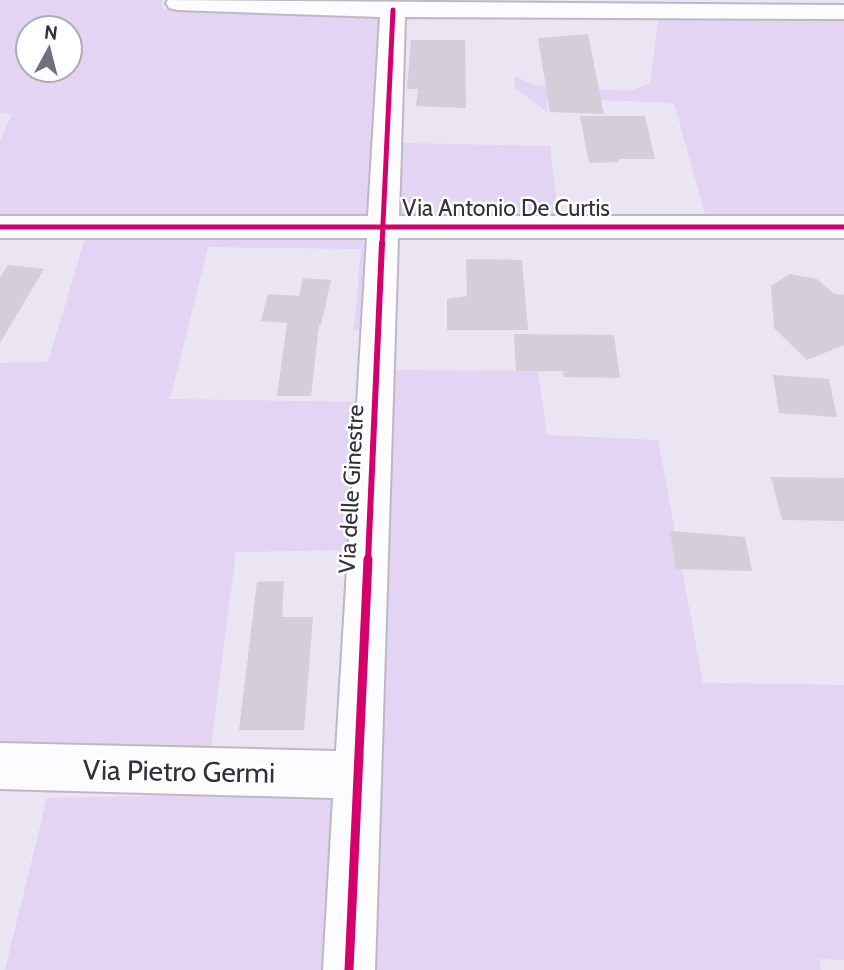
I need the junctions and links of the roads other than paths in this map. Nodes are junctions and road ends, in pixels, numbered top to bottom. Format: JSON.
{"nodes":[{"id":1,"x":178,"y":3,"type":"dead end"},
{"id":2,"x":559,"y":5,"type":"edge"},
{"id":3,"x":393,"y":10,"type":"junction"},
{"id":4,"x":844,"y":12,"type":"edge"},
{"id":5,"x":0,"y":227,"type":"edge"},
{"id":6,"x":844,"y":227,"type":"edge"},
{"id":7,"x":383,"y":228,"type":"junction"},
{"id":8,"x":0,"y":766,"type":"edge"},
{"id":9,"x":357,"y":775,"type":"junction"},
{"id":10,"x":349,"y":970,"type":"edge"}],
"edges":[{"from":1,"to":3,"type":"street"},
{"from":2,"to":3,"type":"street"},
{"from":2,"to":4,"type":"street"},
{"from":3,"to":7,"type":"street","name":"Via delle Ginestre"},
{"from":5,"to":7,"type":"street","name":"Via Antonio De Curtis"},
{"from":6,"to":7,"type":"street","name":"Via Antonio De Curtis"},
{"from":7,"to":9,"type":"street","name":"Via delle Ginestre"},
{"from":8,"to":9,"type":"street","name":"Via Pietro Germi"},
{"from":9,"to":10,"type":"street","name":"Via delle Ginestre"}]}
